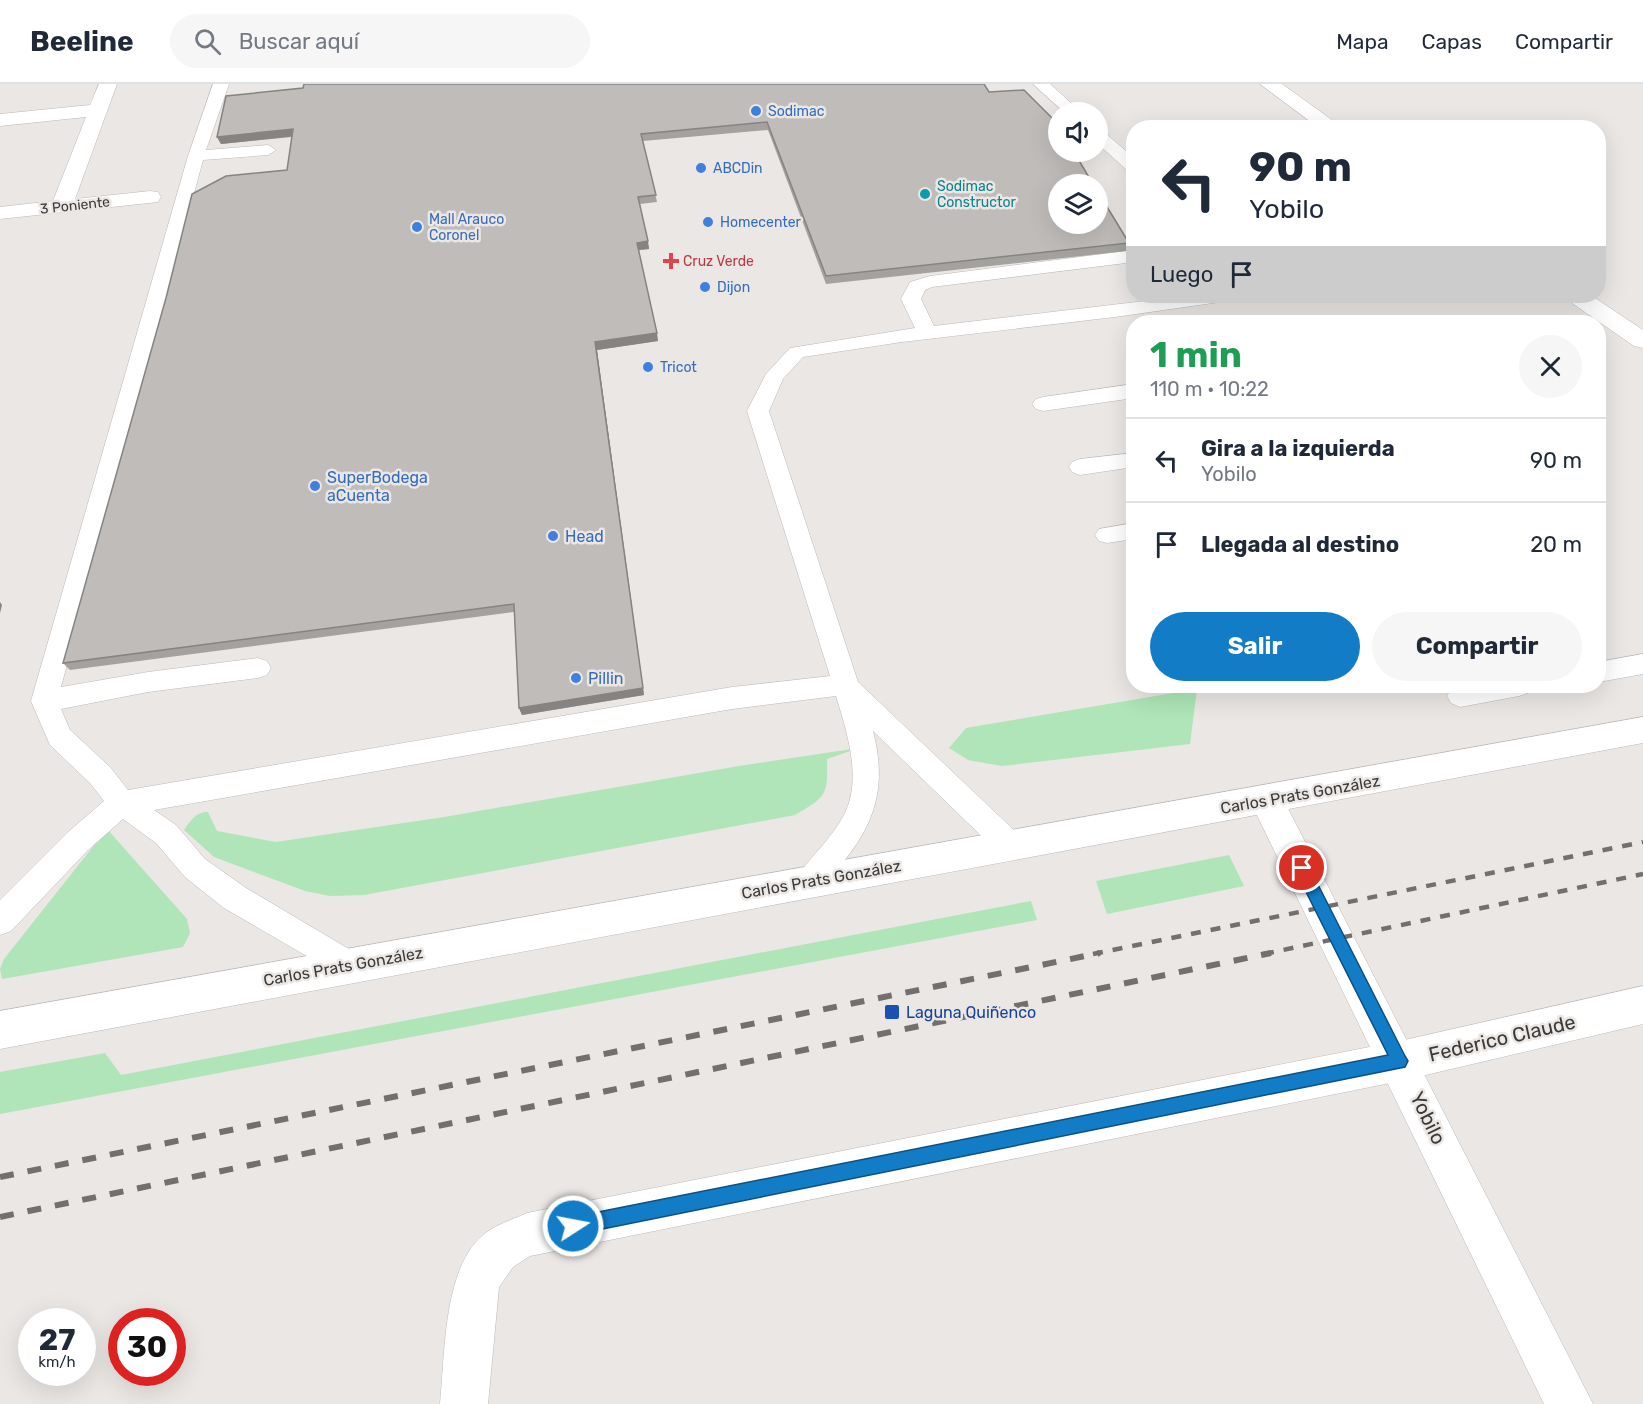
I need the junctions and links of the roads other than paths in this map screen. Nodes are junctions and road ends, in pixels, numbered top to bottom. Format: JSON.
{"nodes":[{"id":1,"x":108,"y":84,"type":"edge"},
{"id":2,"x":220,"y":84,"type":"edge"},
{"id":3,"x":1041,"y":84,"type":"edge"},
{"id":4,"x":1269,"y":84,"type":"edge"},
{"id":5,"x":1062,"y":102,"type":"edge"},
{"id":6,"x":98,"y":111,"type":"junction"},
{"id":7,"x":0,"y":120,"type":"edge"},
{"id":8,"x":1321,"y":120,"type":"edge"},
{"id":9,"x":1108,"y":144,"type":"edge"},
{"id":10,"x":268,"y":150,"type":"dead end"},
{"id":11,"x":196,"y":156,"type":"junction"},
{"id":12,"x":1126,"y":160,"type":"edge"},
{"id":13,"x":150,"y":197,"type":"dead end"},
{"id":14,"x":62,"y":206,"type":"junction"},
{"id":15,"x":0,"y":213,"type":"edge"},
{"id":16,"x":1126,"y":257,"type":"edge"},
{"id":17,"x":1181,"y":303,"type":"edge"},
{"id":18,"x":1588,"y":303,"type":"edge"},
{"id":19,"x":1170,"y":305,"type":"junction"},
{"id":20,"x":1178,"y":315,"type":"edge"},
{"id":21,"x":1606,"y":315,"type":"edge"},
{"id":22,"x":1606,"y":315,"type":"edge"},
{"id":23,"x":927,"y":332,"type":"junction"},
{"id":24,"x":1643,"y":340,"type":"edge"},
{"id":25,"x":1126,"y":392,"type":"edge"},
{"id":26,"x":1043,"y":404,"type":"dead end"},
{"id":27,"x":1126,"y":460,"type":"edge"},
{"id":28,"x":1080,"y":467,"type":"dead end"},
{"id":29,"x":1126,"y":532,"type":"edge"},
{"id":30,"x":1107,"y":535,"type":"dead end"},
{"id":31,"x":1643,"y":664,"type":"edge"},
{"id":32,"x":258,"y":668,"type":"dead end"},
{"id":33,"x":1606,"y":671,"type":"edge"},
{"id":34,"x":844,"y":685,"type":"junction"},
{"id":35,"x":1478,"y":693,"type":"edge"},
{"id":36,"x":1460,"y":696,"type":"dead end"},
{"id":37,"x":44,"y":701,"type":"junction"},
{"id":38,"x":1643,"y":730,"type":"edge"},
{"id":39,"x":1268,"y":801,"type":"junction"},
{"id":40,"x":122,"y":803,"type":"junction"},
{"id":41,"x":1010,"y":845,"type":"junction"},
{"id":42,"x":810,"y":881,"type":"junction"},
{"id":43,"x":0,"y":921,"type":"edge"},
{"id":44,"x":348,"y":965,"type":"junction"},
{"id":45,"x":1643,"y":1005,"type":"edge"},
{"id":46,"x":0,"y":1029,"type":"edge"},
{"id":47,"x":1400,"y":1061,"type":"junction"},
{"id":48,"x":464,"y":1404,"type":"edge"},
{"id":49,"x":1569,"y":1404,"type":"edge"}],
"edges":[{"from":1,"to":6,"type":"street"},
{"from":2,"to":11,"type":"lane"},
{"from":3,"to":5,"type":"lane"},
{"from":4,"to":8,"type":"street"},
{"from":6,"to":7,"type":"street"},
{"from":6,"to":14,"type":"street"},
{"from":9,"to":12,"type":"lane"},
{"from":10,"to":11,"type":"lane"},
{"from":11,"to":37,"type":"lane"},
{"from":13,"to":14,"type":"street","name":"3 Poniente"},
{"from":14,"to":15,"type":"street","name":"3 Poniente"},
{"from":16,"to":23,"type":"lane"},
{"from":17,"to":19,"type":"lane"},
{"from":18,"to":21,"type":"street"},
{"from":19,"to":20,"type":"lane"},
{"from":19,"to":23,"type":"lane"},
{"from":22,"to":24,"type":"street"},
{"from":23,"to":34,"type":"lane"},
{"from":25,"to":26,"type":"lane"},
{"from":27,"to":28,"type":"lane"},
{"from":29,"to":30,"type":"lane"},
{"from":31,"to":33,"type":"lane"},
{"from":32,"to":37,"type":"lane"},
{"from":34,"to":40,"type":"lane"},
{"from":34,"to":41,"type":"lane"},
{"from":34,"to":42,"type":"lane"},
{"from":35,"to":36,"type":"lane"},
{"from":37,"to":40,"type":"lane"},
{"from":38,"to":39,"type":"street","name":"Carlos Prats González"},
{"from":39,"to":41,"type":"street","name":"Carlos Prats González"},
{"from":39,"to":47,"type":"street","name":"Yobilo"},
{"from":40,"to":43,"type":"lane"},
{"from":40,"to":44,"type":"lane"},
{"from":41,"to":42,"type":"street","name":"Carlos Prats González"},
{"from":42,"to":44,"type":"street","name":"Carlos Prats González"},
{"from":44,"to":46,"type":"street","name":"Carlos Prats González"},
{"from":45,"to":47,"type":"street","name":"Federico Claude"},
{"from":47,"to":48,"type":"street","name":"Federico Claude"},
{"from":47,"to":49,"type":"street","name":"Yobilo"}]}
